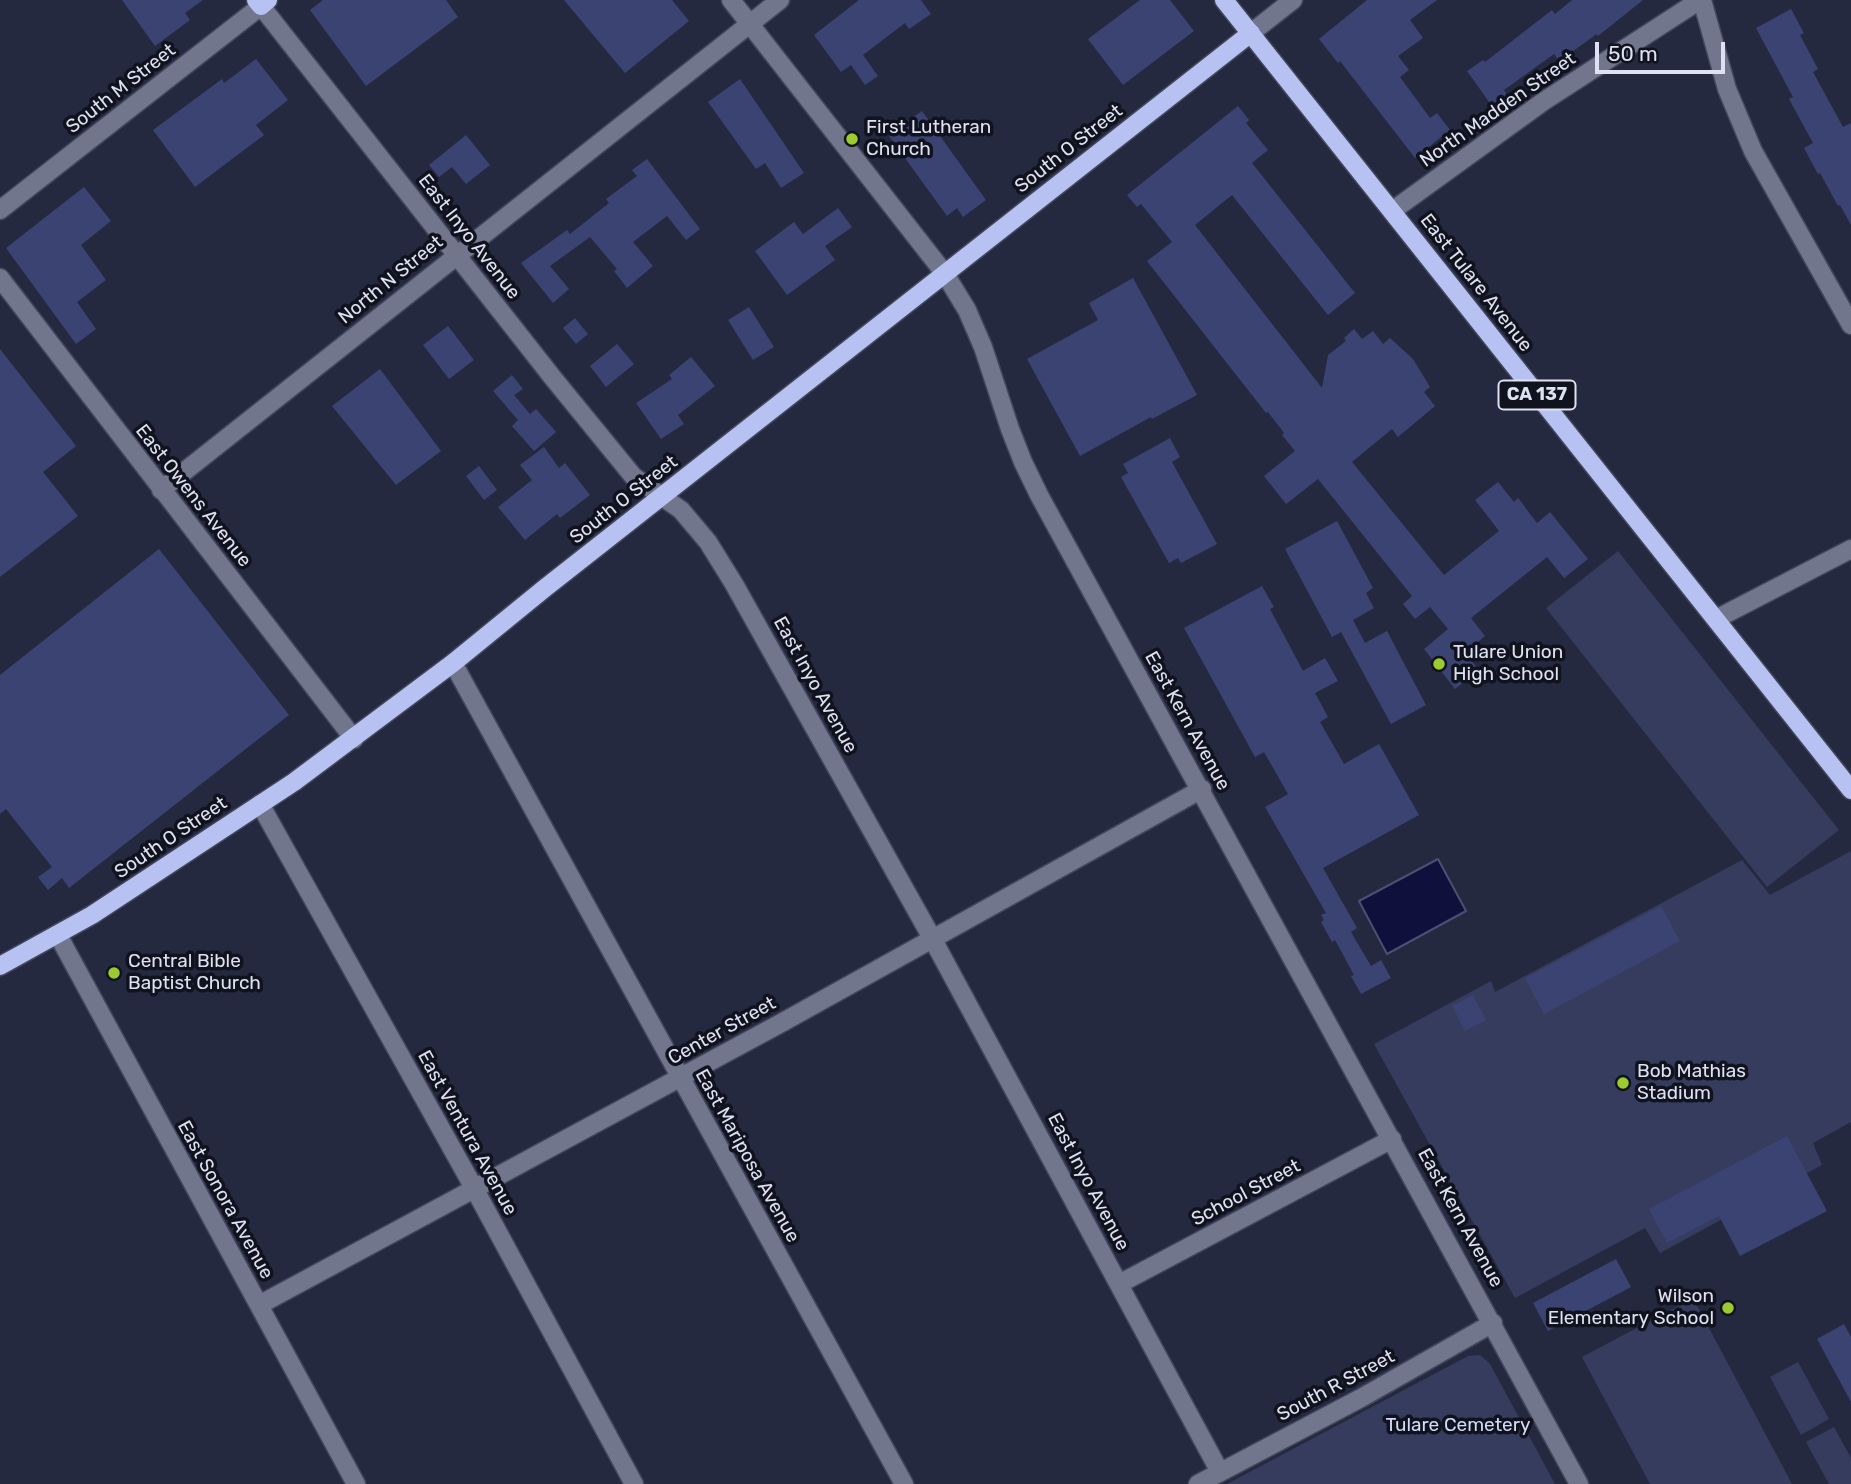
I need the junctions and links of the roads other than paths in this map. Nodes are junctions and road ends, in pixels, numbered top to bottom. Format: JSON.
{"nodes":[{"id":1,"x":731,"y":0,"type":"edge"},
{"id":2,"x":780,"y":0,"type":"edge"},
{"id":3,"x":1224,"y":0,"type":"edge"},
{"id":4,"x":1293,"y":0,"type":"edge"},
{"id":5,"x":1701,"y":0,"type":"edge"},
{"id":6,"x":262,"y":2,"type":"edge"},
{"id":7,"x":750,"y":24,"type":"junction"},
{"id":8,"x":1251,"y":33,"type":"junction"},
{"id":9,"x":0,"y":210,"type":"edge"},
{"id":10,"x":1392,"y":211,"type":"junction"},
{"id":11,"x":456,"y":255,"type":"junction"},
{"id":12,"x":945,"y":274,"type":"junction"},
{"id":13,"x":0,"y":278,"type":"edge"},
{"id":14,"x":1851,"y":325,"type":"edge"},
{"id":15,"x":161,"y":489,"type":"junction"},
{"id":16,"x":660,"y":498,"type":"junction"},
{"id":17,"x":1851,"y":549,"type":"edge"},
{"id":18,"x":1716,"y":619,"type":"junction"},
{"id":19,"x":453,"y":663,"type":"junction"},
{"id":20,"x":354,"y":739,"type":"junction"},
{"id":21,"x":1202,"y":789,"type":"junction"},
{"id":22,"x":1851,"y":790,"type":"edge"},
{"id":23,"x":260,"y":804,"type":"junction"},
{"id":24,"x":58,"y":935,"type":"junction"},
{"id":25,"x":932,"y":937,"type":"junction"},
{"id":26,"x":0,"y":966,"type":"edge"},
{"id":27,"x":680,"y":1078,"type":"junction"},
{"id":28,"x":1392,"y":1139,"type":"junction"},
{"id":29,"x":474,"y":1188,"type":"junction"},
{"id":30,"x":1119,"y":1284,"type":"junction"},
{"id":31,"x":259,"y":1305,"type":"junction"},
{"id":32,"x":1493,"y":1323,"type":"junction"},
{"id":33,"x":1220,"y":1472,"type":"junction"},
{"id":34,"x":356,"y":1484,"type":"edge"},
{"id":35,"x":634,"y":1484,"type":"edge"},
{"id":36,"x":904,"y":1484,"type":"edge"},
{"id":37,"x":1198,"y":1484,"type":"edge"},
{"id":38,"x":1579,"y":1484,"type":"edge"}],
"edges":[{"from":1,"to":7,"type":"street","name":"East Kern Avenue"},
{"from":2,"to":7,"type":"street","name":"North N Street"},
{"from":3,"to":8,"type":"main road","name":"East Tulare Avenue","number":"CA 137"},
{"from":4,"to":8,"type":"street"},
{"from":5,"to":10,"type":"street","name":"North Madden Street"},
{"from":5,"to":14,"type":"street"},
{"from":6,"to":9,"type":"street","name":"South M Street"},
{"from":6,"to":11,"type":"street","name":"East Inyo Avenue"},
{"from":7,"to":11,"type":"street","name":"North N Street"},
{"from":7,"to":12,"type":"street","name":"East Kern Avenue"},
{"from":8,"to":10,"type":"main road","name":"East Tulare Avenue","number":"CA 137"},
{"from":8,"to":12,"type":"main road","name":"South O Street"},
{"from":10,"to":18,"type":"main road","name":"East Tulare Avenue","number":"CA 137"},
{"from":11,"to":15,"type":"street","name":"North N Street"},
{"from":11,"to":16,"type":"street","name":"East Inyo Avenue"},
{"from":12,"to":16,"type":"main road","name":"South O Street"},
{"from":12,"to":21,"type":"street","name":"East Kern Avenue"},
{"from":13,"to":15,"type":"street","name":"East Owens Avenue"},
{"from":15,"to":20,"type":"street","name":"East Owens Avenue"},
{"from":16,"to":19,"type":"main road","name":"South O Street"},
{"from":16,"to":25,"type":"street","name":"East Inyo Avenue"},
{"from":17,"to":18,"type":"street"},
{"from":18,"to":22,"type":"main road","name":"East Tulare Avenue","number":"CA 137"},
{"from":19,"to":20,"type":"main road","name":"South O Street"},
{"from":19,"to":27,"type":"street","name":"East Mariposa Avenue"},
{"from":20,"to":23,"type":"main road","name":"South O Street"},
{"from":21,"to":25,"type":"street","name":"Center Street"},
{"from":21,"to":28,"type":"street","name":"East Kern Avenue"},
{"from":23,"to":24,"type":"main road","name":"South O Street"},
{"from":23,"to":29,"type":"street","name":"East Ventura Avenue"},
{"from":24,"to":26,"type":"main road","name":"South O Street"},
{"from":24,"to":31,"type":"street","name":"East Sonora Avenue"},
{"from":25,"to":27,"type":"street","name":"Center Street"},
{"from":25,"to":30,"type":"street","name":"East Inyo Avenue"},
{"from":27,"to":29,"type":"street","name":"Center Street"},
{"from":27,"to":36,"type":"street","name":"East Mariposa Avenue"},
{"from":28,"to":30,"type":"street","name":"School Street"},
{"from":28,"to":32,"type":"street","name":"East Kern Avenue"},
{"from":29,"to":31,"type":"street","name":"Center Street"},
{"from":29,"to":35,"type":"street","name":"East Ventura Avenue"},
{"from":30,"to":33,"type":"street","name":"East Inyo Avenue"},
{"from":31,"to":34,"type":"street","name":"East Sonora Avenue"},
{"from":32,"to":33,"type":"street","name":"South R Street"},
{"from":32,"to":38,"type":"street","name":"East Kern Avenue"},
{"from":33,"to":37,"type":"street","name":"South R Street"}]}
